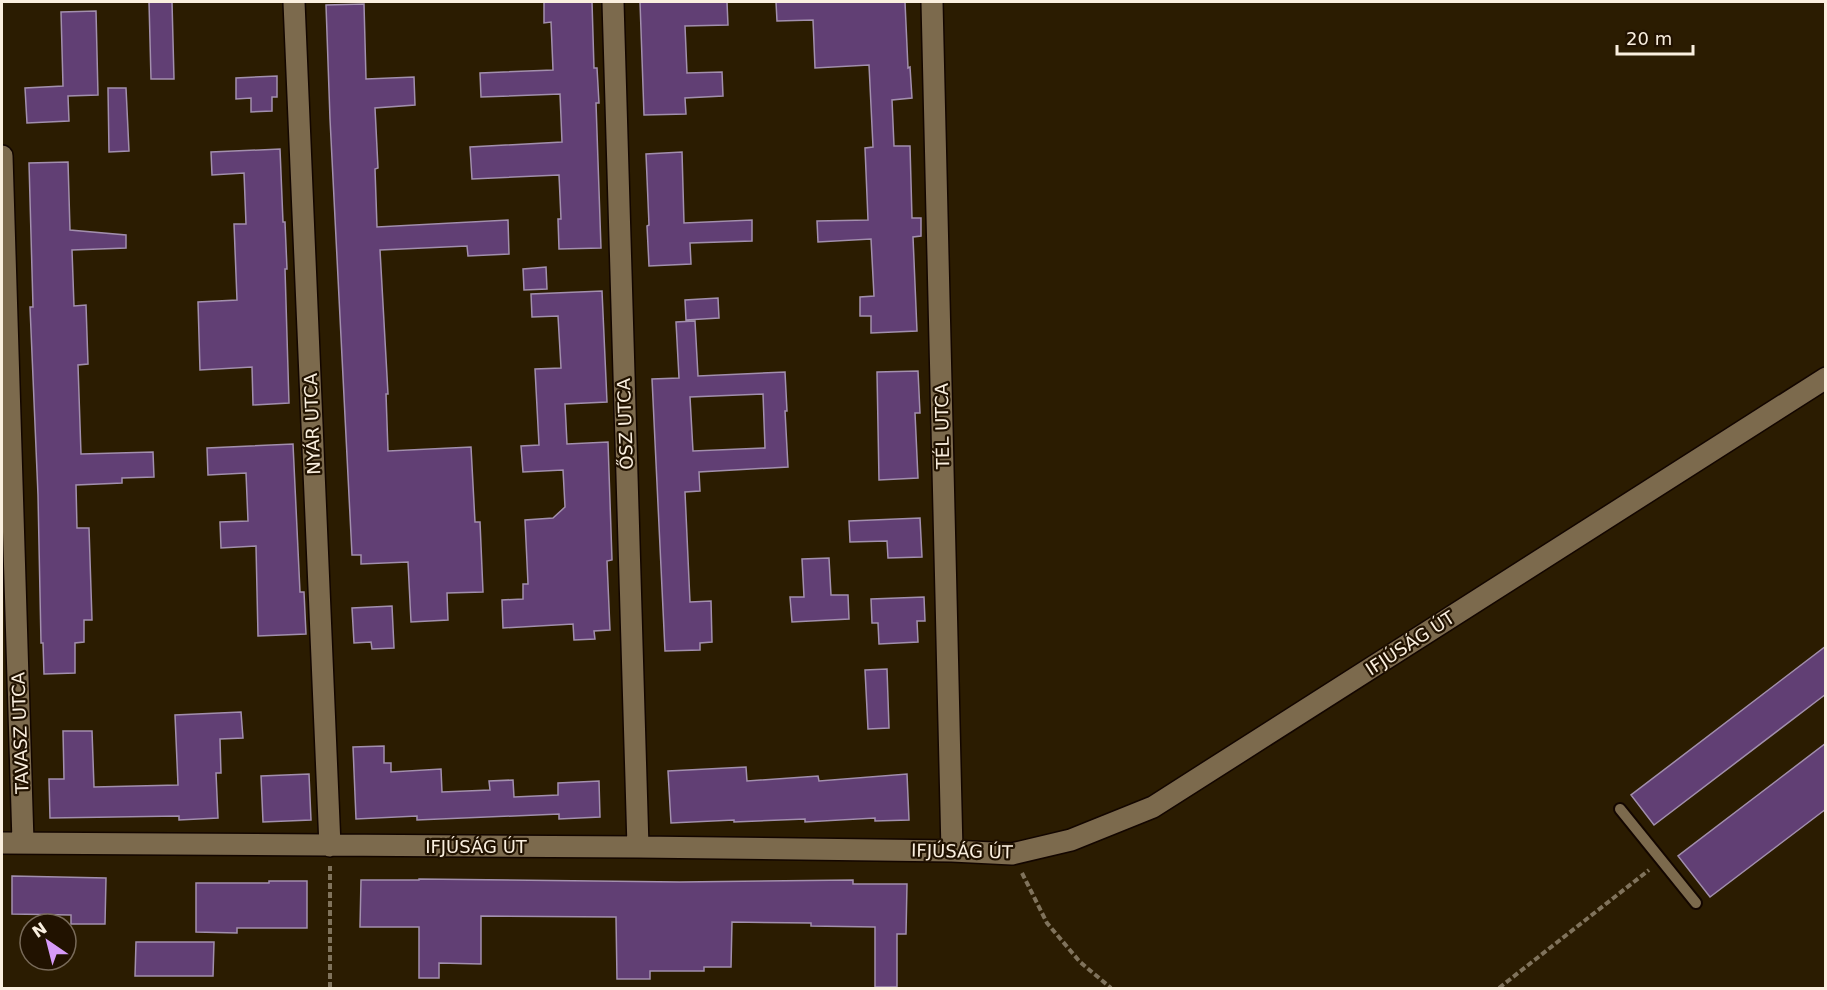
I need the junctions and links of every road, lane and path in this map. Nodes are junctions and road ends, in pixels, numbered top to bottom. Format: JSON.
{"nodes":[{"id":1,"x":294,"y":2,"type":"edge"},
{"id":2,"x":613,"y":2,"type":"edge"},
{"id":3,"x":932,"y":2,"type":"edge"},
{"id":4,"x":2,"y":156,"type":"edge"},
{"id":5,"x":1826,"y":378,"type":"edge"},
{"id":6,"x":1620,"y":809,"type":"dead end"},
{"id":7,"x":23,"y":842,"type":"junction"},
{"id":8,"x":2,"y":843,"type":"edge"},
{"id":9,"x":330,"y":846,"type":"junction"},
{"id":10,"x":638,"y":847,"type":"junction"},
{"id":11,"x":952,"y":851,"type":"junction"},
{"id":12,"x":1012,"y":854,"type":"junction"},
{"id":13,"x":1662,"y":861,"type":"junction"},
{"id":14,"x":1696,"y":903,"type":"dead end"},
{"id":15,"x":330,"y":988,"type":"edge"},
{"id":16,"x":1111,"y":988,"type":"edge"},
{"id":17,"x":1499,"y":988,"type":"edge"}],
"edges":[{"from":1,"to":9,"type":"street","name":"NYÁR UTCA"},
{"from":2,"to":10,"type":"street","name":"ŐSZ UTCA"},
{"from":3,"to":11,"type":"street","name":"TÉL UTCA"},
{"from":4,"to":7,"type":"street","name":"TAVASZ UTCA"},
{"from":5,"to":12,"type":"street","name":"IFJÚSÁG ÚT"},
{"from":6,"to":13,"type":"lane"},
{"from":7,"to":8,"type":"street","name":"IFJÚSÁG ÚT"},
{"from":7,"to":9,"type":"street","name":"IFJÚSÁG ÚT"},
{"from":9,"to":10,"type":"street","name":"IFJÚSÁG ÚT"},
{"from":9,"to":15,"type":"path"},
{"from":10,"to":11,"type":"street","name":"IFJÚSÁG ÚT"},
{"from":11,"to":12,"type":"street","name":"IFJÚSÁG ÚT"},
{"from":12,"to":16,"type":"path"},
{"from":13,"to":14,"type":"lane"},
{"from":13,"to":17,"type":"path"}]}
